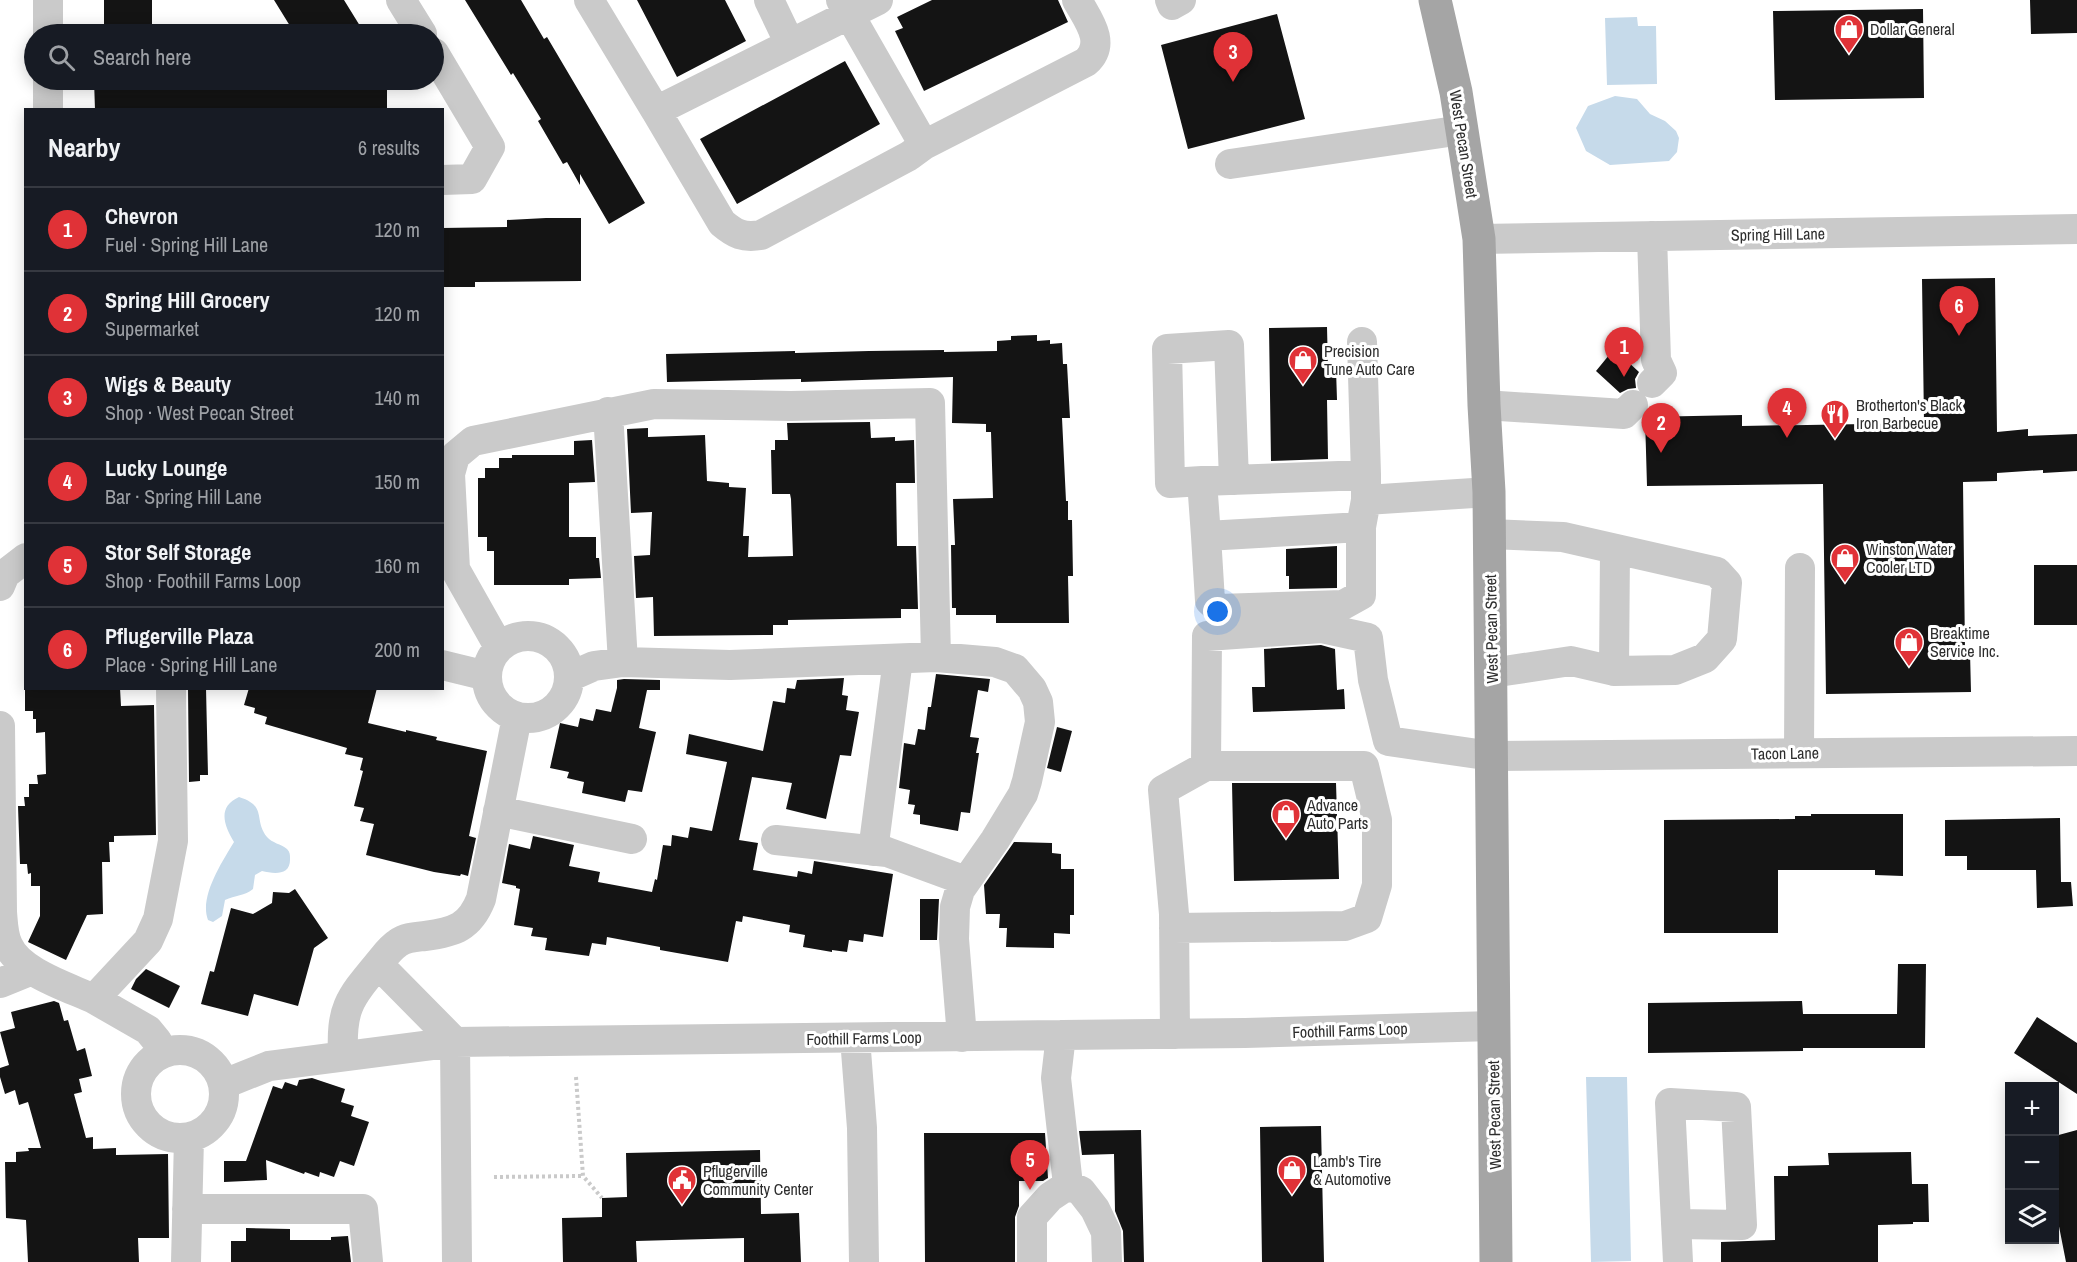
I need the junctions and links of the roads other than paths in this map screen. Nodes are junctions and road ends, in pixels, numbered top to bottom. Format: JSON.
{"nodes":[{"id":1,"x":48,"y":0,"type":"edge"},
{"id":2,"x":401,"y":0,"type":"edge"},
{"id":3,"x":589,"y":0,"type":"edge"},
{"id":4,"x":769,"y":0,"type":"edge"},
{"id":5,"x":878,"y":0,"type":"edge"},
{"id":6,"x":1077,"y":0,"type":"edge"},
{"id":7,"x":1170,"y":0,"type":"edge"},
{"id":8,"x":1181,"y":0,"type":"edge"},
{"id":9,"x":1435,"y":0,"type":"edge"},
{"id":10,"x":845,"y":7,"type":"edge"},
{"id":11,"x":48,"y":24,"type":"edge"},
{"id":12,"x":416,"y":24,"type":"edge"},
{"id":13,"x":790,"y":44,"type":"junction"},
{"id":14,"x":444,"y":70,"type":"edge"},
{"id":15,"x":48,"y":90,"type":"edge"},
{"id":16,"x":48,"y":108,"type":"edge"},
{"id":17,"x":656,"y":111,"type":"junction"},
{"id":18,"x":1462,"y":130,"type":"junction"},
{"id":19,"x":924,"y":145,"type":"junction"},
{"id":20,"x":1230,"y":164,"type":"dead end"},
{"id":21,"x":444,"y":180,"type":"edge"},
{"id":22,"x":2077,"y":229,"type":"edge"},
{"id":23,"x":1652,"y":236,"type":"junction"},
{"id":24,"x":1479,"y":239,"type":"junction"},
{"id":25,"x":1362,"y":342,"type":"dead end"},
{"id":26,"x":1484,"y":405,"type":"junction"},
{"id":27,"x":608,"y":412,"type":"junction"},
{"id":28,"x":1234,"y":480,"type":"junction"},
{"id":29,"x":1202,"y":482,"type":"junction"},
{"id":30,"x":1489,"y":492,"type":"junction"},
{"id":31,"x":1364,"y":500,"type":"junction"},
{"id":32,"x":1490,"y":534,"type":"junction"},
{"id":33,"x":1206,"y":536,"type":"junction"},
{"id":34,"x":1615,"y":549,"type":"junction"},
{"id":35,"x":24,"y":560,"type":"edge"},
{"id":36,"x":1800,"y":568,"type":"dead end"},
{"id":37,"x":0,"y":585,"type":"edge"},
{"id":38,"x":499,"y":647,"type":"junction"},
{"id":39,"x":936,"y":657,"type":"junction"},
{"id":40,"x":898,"y":659,"type":"junction"},
{"id":41,"x":623,"y":662,"type":"junction"},
{"id":42,"x":444,"y":665,"type":"edge"},
{"id":43,"x":1614,"y":671,"type":"junction"},
{"id":44,"x":1491,"y":673,"type":"junction"},
{"id":45,"x":487,"y":676,"type":"junction"},
{"id":46,"x":569,"y":677,"type":"junction"},
{"id":47,"x":171,"y":690,"type":"edge"},
{"id":48,"x":517,"y":717,"type":"junction"},
{"id":49,"x":0,"y":726,"type":"edge"},
{"id":50,"x":1799,"y":752,"type":"junction"},
{"id":51,"x":2077,"y":752,"type":"edge"},
{"id":52,"x":1492,"y":756,"type":"junction"},
{"id":53,"x":1206,"y":766,"type":"junction"},
{"id":54,"x":498,"y":811,"type":"junction"},
{"id":55,"x":632,"y":839,"type":"dead end"},
{"id":56,"x":776,"y":840,"type":"dead end"},
{"id":57,"x":873,"y":851,"type":"junction"},
{"id":58,"x":966,"y":881,"type":"junction"},
{"id":59,"x":1174,"y":928,"type":"junction"},
{"id":60,"x":378,"y":964,"type":"junction"},
{"id":61,"x":32,"y":970,"type":"junction"},
{"id":62,"x":0,"y":983,"type":"edge"},
{"id":63,"x":94,"y":999,"type":"junction"},
{"id":64,"x":1493,"y":1026,"type":"junction"},
{"id":65,"x":1175,"y":1034,"type":"junction"},
{"id":66,"x":1061,"y":1035,"type":"junction"},
{"id":67,"x":962,"y":1037,"type":"junction"},
{"id":68,"x":855,"y":1038,"type":"junction"},
{"id":69,"x":455,"y":1042,"type":"junction"},
{"id":70,"x":161,"y":1054,"type":"junction"},
{"id":71,"x":343,"y":1056,"type":"junction"},
{"id":72,"x":224,"y":1084,"type":"junction"},
{"id":73,"x":189,"y":1138,"type":"junction"},
{"id":74,"x":1068,"y":1185,"type":"junction"},
{"id":75,"x":187,"y":1209,"type":"junction"},
{"id":76,"x":1676,"y":1224,"type":"dead end"},
{"id":77,"x":186,"y":1262,"type":"edge"},
{"id":78,"x":368,"y":1262,"type":"edge"},
{"id":79,"x":457,"y":1262,"type":"edge"},
{"id":80,"x":864,"y":1262,"type":"edge"},
{"id":81,"x":1032,"y":1262,"type":"edge"},
{"id":82,"x":1107,"y":1262,"type":"edge"},
{"id":83,"x":1496,"y":1262,"type":"edge"},
{"id":84,"x":1678,"y":1262,"type":"edge"}],
"edges":[{"from":1,"to":11,"type":"street"},
{"from":2,"to":12,"type":"street"},
{"from":3,"to":17,"type":"street"},
{"from":4,"to":13,"type":"street"},
{"from":5,"to":10,"type":"street"},
{"from":6,"to":19,"type":"street"},
{"from":7,"to":8,"type":"street"},
{"from":9,"to":18,"type":"main road","name":"West Pecan Street"},
{"from":10,"to":13,"type":"street"},
{"from":10,"to":19,"type":"street"},
{"from":13,"to":17,"type":"street"},
{"from":14,"to":21,"type":"street"},
{"from":15,"to":16,"type":"street"},
{"from":17,"to":19,"type":"street"},
{"from":18,"to":20,"type":"street"},
{"from":18,"to":24,"type":"main road","name":"West Pecan Street"},
{"from":22,"to":23,"type":"street","name":"Spring Hill Lane"},
{"from":23,"to":24,"type":"street","name":"Spring Hill Lane"},
{"from":23,"to":26,"type":"street"},
{"from":24,"to":26,"type":"main road","name":"West Pecan Street"},
{"from":25,"to":31,"type":"street"},
{"from":26,"to":30,"type":"main road","name":"West Pecan Street"},
{"from":27,"to":38,"type":"street"},
{"from":27,"to":39,"type":"street"},
{"from":27,"to":41,"type":"street"},
{"from":28,"to":29,"type":"street"},
{"from":28,"to":29,"type":"street"},
{"from":28,"to":31,"type":"street"},
{"from":29,"to":33,"type":"street"},
{"from":30,"to":31,"type":"street"},
{"from":30,"to":32,"type":"main road","name":"West Pecan Street"},
{"from":31,"to":33,"type":"street"},
{"from":31,"to":33,"type":"street"},
{"from":32,"to":34,"type":"street"},
{"from":32,"to":44,"type":"main road","name":"West Pecan Street"},
{"from":34,"to":43,"type":"street"},
{"from":34,"to":43,"type":"street"},
{"from":35,"to":37,"type":"street"},
{"from":36,"to":50,"type":"street"},
{"from":38,"to":45,"type":"street"},
{"from":38,"to":46,"type":"street"},
{"from":39,"to":40,"type":"street"},
{"from":39,"to":58,"type":"street"},
{"from":40,"to":41,"type":"street"},
{"from":40,"to":57,"type":"street"},
{"from":41,"to":46,"type":"street"},
{"from":42,"to":45,"type":"street"},
{"from":43,"to":44,"type":"street"},
{"from":44,"to":52,"type":"main road","name":"West Pecan Street"},
{"from":45,"to":48,"type":"street"},
{"from":46,"to":48,"type":"street"},
{"from":47,"to":63,"type":"street"},
{"from":48,"to":54,"type":"street"},
{"from":49,"to":61,"type":"street"},
{"from":50,"to":51,"type":"street","name":"Tacon Lane"},
{"from":50,"to":52,"type":"street","name":"Tacon Lane"},
{"from":52,"to":53,"type":"street","name":"Tacon Lane"},
{"from":52,"to":64,"type":"main road","name":"West Pecan Street"},
{"from":53,"to":59,"type":"street"},
{"from":53,"to":59,"type":"street"},
{"from":54,"to":55,"type":"street"},
{"from":54,"to":60,"type":"street"},
{"from":56,"to":57,"type":"street"},
{"from":57,"to":58,"type":"street"},
{"from":58,"to":67,"type":"street"},
{"from":59,"to":65,"type":"street"},
{"from":60,"to":69,"type":"street"},
{"from":60,"to":71,"type":"street"},
{"from":61,"to":62,"type":"street"},
{"from":61,"to":63,"type":"street"},
{"from":63,"to":70,"type":"street"},
{"from":64,"to":65,"type":"street","name":"Foothill Farms Loop"},
{"from":64,"to":83,"type":"main road","name":"West Pecan Street"},
{"from":65,"to":66,"type":"street","name":"Foothill Farms Loop"},
{"from":66,"to":67,"type":"street","name":"Foothill Farms Loop"},
{"from":66,"to":74,"type":"street"},
{"from":67,"to":68,"type":"street","name":"Foothill Farms Loop"},
{"from":68,"to":69,"type":"street","name":"Foothill Farms Loop"},
{"from":68,"to":80,"type":"street"},
{"from":69,"to":71,"type":"street","name":"Foothill Farms Loop"},
{"from":69,"to":79,"type":"street"},
{"from":70,"to":72,"type":"street"},
{"from":70,"to":73,"type":"street"},
{"from":71,"to":72,"type":"street","name":"Foothill Farms Loop"},
{"from":72,"to":73,"type":"street"},
{"from":73,"to":75,"type":"street"},
{"from":74,"to":81,"type":"street"},
{"from":74,"to":82,"type":"street"},
{"from":75,"to":77,"type":"street"},
{"from":75,"to":78,"type":"street"},
{"from":76,"to":84,"type":"street"}]}
